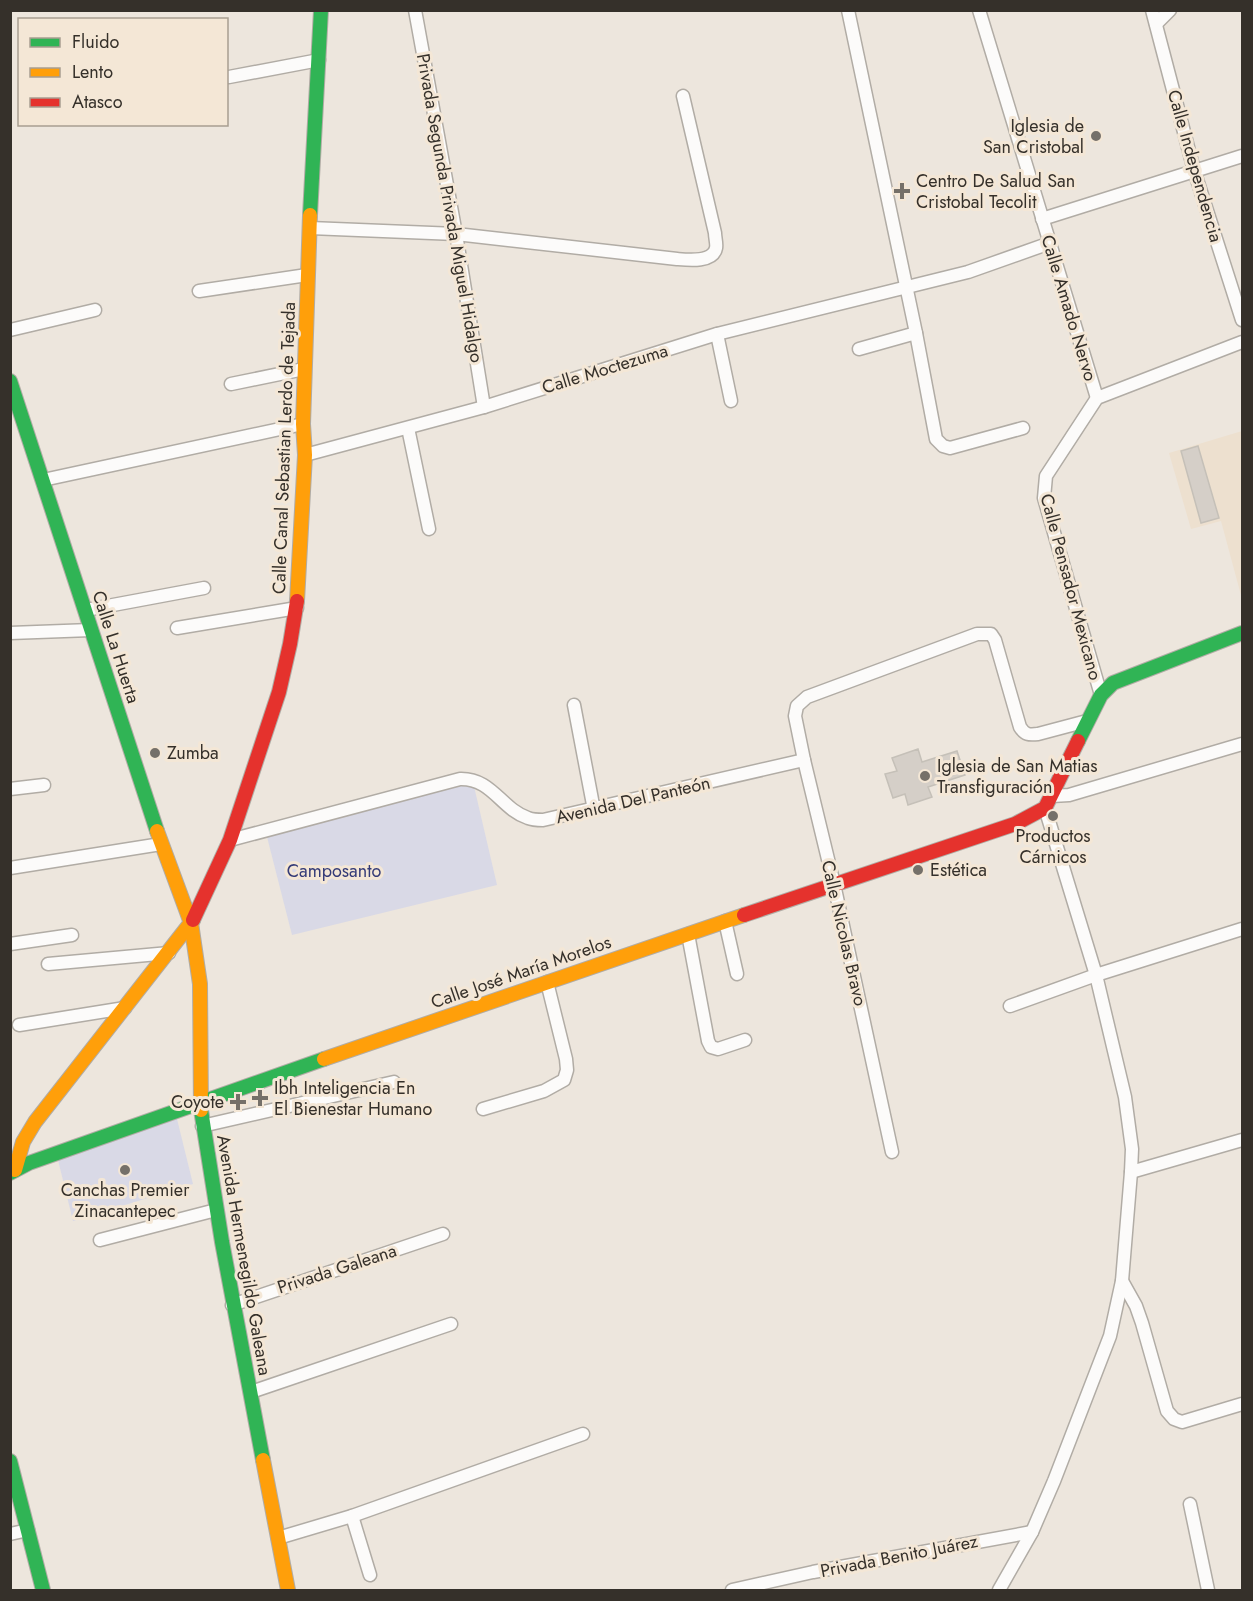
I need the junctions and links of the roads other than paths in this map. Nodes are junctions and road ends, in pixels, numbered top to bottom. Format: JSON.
{"nodes":[{"id":1,"x":321,"y":10,"type":"edge"},
{"id":2,"x":415,"y":10,"type":"edge"},
{"id":3,"x":848,"y":10,"type":"edge"},
{"id":4,"x":979,"y":10,"type":"edge"},
{"id":5,"x":1152,"y":10,"type":"edge"},
{"id":6,"x":1170,"y":10,"type":"edge"},
{"id":7,"x":1156,"y":24,"type":"junction"},
{"id":8,"x":319,"y":60,"type":"junction"},
{"id":9,"x":229,"y":77,"type":"dead end"},
{"id":10,"x":682,"y":96,"type":"dead end"},
{"id":11,"x":1242,"y":156,"type":"edge"},
{"id":12,"x":1194,"y":170,"type":"junction"},
{"id":13,"x":1042,"y":219,"type":"junction"},
{"id":14,"x":310,"y":228,"type":"junction"},
{"id":15,"x":456,"y":234,"type":"junction"},
{"id":16,"x":1050,"y":243,"type":"junction"},
{"id":17,"x":308,"y":275,"type":"junction"},
{"id":18,"x":906,"y":287,"type":"junction"},
{"id":19,"x":199,"y":291,"type":"dead end"},
{"id":20,"x":95,"y":310,"type":"dead end"},
{"id":21,"x":1242,"y":320,"type":"edge"},
{"id":22,"x":10,"y":330,"type":"edge"},
{"id":23,"x":916,"y":333,"type":"junction"},
{"id":24,"x":717,"y":334,"type":"junction"},
{"id":25,"x":1242,"y":342,"type":"edge"},
{"id":26,"x":859,"y":349,"type":"dead end"},
{"id":27,"x":304,"y":369,"type":"junction"},
{"id":28,"x":10,"y":381,"type":"edge"},
{"id":29,"x":231,"y":384,"type":"dead end"},
{"id":30,"x":1097,"y":398,"type":"junction"},
{"id":31,"x":731,"y":401,"type":"dead end"},
{"id":32,"x":484,"y":406,"type":"junction"},
{"id":33,"x":303,"y":424,"type":"junction"},
{"id":34,"x":408,"y":428,"type":"junction"},
{"id":35,"x":1023,"y":428,"type":"dead end"},
{"id":36,"x":305,"y":455,"type":"junction"},
{"id":37,"x":43,"y":480,"type":"junction"},
{"id":38,"x":429,"y":529,"type":"dead end"},
{"id":39,"x":204,"y":588,"type":"dead end"},
{"id":40,"x":297,"y":608,"type":"junction"},
{"id":41,"x":86,"y":610,"type":"junction"},
{"id":42,"x":177,"y":628,"type":"dead end"},
{"id":43,"x":91,"y":630,"type":"junction"},
{"id":44,"x":10,"y":633,"type":"edge"},
{"id":45,"x":1242,"y":633,"type":"edge"},
{"id":46,"x":1101,"y":695,"type":"junction"},
{"id":47,"x":574,"y":705,"type":"dead end"},
{"id":48,"x":1087,"y":721,"type":"junction"},
{"id":49,"x":1242,"y":744,"type":"edge"},
{"id":50,"x":804,"y":760,"type":"junction"},
{"id":51,"x":44,"y":785,"type":"dead end"},
{"id":52,"x":10,"y":789,"type":"edge"},
{"id":53,"x":1048,"y":802,"type":"junction"},
{"id":54,"x":594,"y":810,"type":"junction"},
{"id":55,"x":230,"y":840,"type":"junction"},
{"id":56,"x":161,"y":844,"type":"junction"},
{"id":57,"x":10,"y":868,"type":"edge"},
{"id":58,"x":834,"y":884,"type":"junction"},
{"id":59,"x":725,"y":921,"type":"junction"},
{"id":60,"x":191,"y":923,"type":"junction"},
{"id":61,"x":1242,"y":929,"type":"edge"},
{"id":62,"x":688,"y":934,"type":"junction"},
{"id":63,"x":72,"y":935,"type":"dead end"},
{"id":64,"x":10,"y":944,"type":"edge"},
{"id":65,"x":169,"y":953,"type":"junction"},
{"id":66,"x":48,"y":964,"type":"dead end"},
{"id":67,"x":737,"y":974,"type":"dead end"},
{"id":68,"x":1096,"y":975,"type":"junction"},
{"id":69,"x":547,"y":982,"type":"junction"},
{"id":70,"x":1010,"y":1006,"type":"dead end"},
{"id":71,"x":125,"y":1008,"type":"junction"},
{"id":72,"x":19,"y":1025,"type":"dead end"},
{"id":73,"x":745,"y":1040,"type":"dead end"},
{"id":74,"x":394,"y":1082,"type":"dead end"},
{"id":75,"x":200,"y":1102,"type":"junction"},
{"id":76,"x":483,"y":1109,"type":"dead end"},
{"id":77,"x":202,"y":1126,"type":"junction"},
{"id":78,"x":1242,"y":1140,"type":"edge"},
{"id":79,"x":892,"y":1152,"type":"dead end"},
{"id":80,"x":13,"y":1171,"type":"edge"},
{"id":81,"x":1131,"y":1172,"type":"junction"},
{"id":82,"x":216,"y":1210,"type":"junction"},
{"id":83,"x":443,"y":1234,"type":"dead end"},
{"id":84,"x":100,"y":1240,"type":"dead end"},
{"id":85,"x":1122,"y":1281,"type":"junction"},
{"id":86,"x":232,"y":1305,"type":"junction"},
{"id":87,"x":451,"y":1324,"type":"dead end"},
{"id":88,"x":251,"y":1392,"type":"junction"},
{"id":89,"x":1242,"y":1404,"type":"edge"},
{"id":90,"x":583,"y":1434,"type":"dead end"},
{"id":91,"x":10,"y":1461,"type":"edge"},
{"id":92,"x":1190,"y":1504,"type":"dead end"},
{"id":93,"x":352,"y":1516,"type":"junction"},
{"id":94,"x":28,"y":1530,"type":"junction"},
{"id":95,"x":1032,"y":1532,"type":"junction"},
{"id":96,"x":10,"y":1534,"type":"edge"},
{"id":97,"x":278,"y":1538,"type":"junction"},
{"id":98,"x":370,"y":1575,"type":"dead end"},
{"id":99,"x":43,"y":1590,"type":"edge"},
{"id":100,"x":288,"y":1590,"type":"edge"},
{"id":101,"x":732,"y":1590,"type":"edge"},
{"id":102,"x":999,"y":1590,"type":"edge"},
{"id":103,"x":1208,"y":1590,"type":"edge"}],
"edges":[{"from":1,"to":8,"type":"street","name":"Calle Canal Sebastian Lerdo de Tejada"},
{"from":2,"to":15,"type":"street","name":"Privada Segunda Privada Miguel Hidalgo"},
{"from":3,"to":18,"type":"street"},
{"from":4,"to":13,"type":"street","name":"Calle Amado Nervo"},
{"from":5,"to":7,"type":"street","name":"Calle Independencia"},
{"from":6,"to":7,"type":"street"},
{"from":7,"to":12,"type":"street","name":"Calle Independencia"},
{"from":8,"to":9,"type":"street"},
{"from":8,"to":14,"type":"street","name":"Calle Canal Sebastian Lerdo de Tejada"},
{"from":10,"to":15,"type":"street"},
{"from":11,"to":12,"type":"street"},
{"from":12,"to":13,"type":"street"},
{"from":12,"to":21,"type":"street","name":"Calle Independencia"},
{"from":13,"to":16,"type":"street","name":"Calle Amado Nervo"},
{"from":14,"to":15,"type":"street"},
{"from":14,"to":17,"type":"street","name":"Calle Canal Sebastian Lerdo de Tejada"},
{"from":15,"to":32,"type":"street","name":"Privada Segunda Privada Miguel Hidalgo"},
{"from":16,"to":18,"type":"street","name":"Calle Moctezuma"},
{"from":16,"to":30,"type":"street","name":"Calle Amado Nervo"},
{"from":17,"to":19,"type":"street"},
{"from":17,"to":27,"type":"street","name":"Calle Canal Sebastian Lerdo de Tejada"},
{"from":18,"to":23,"type":"street"},
{"from":18,"to":24,"type":"street","name":"Calle Moctezuma"},
{"from":20,"to":22,"type":"street"},
{"from":23,"to":26,"type":"street"},
{"from":23,"to":35,"type":"street"},
{"from":24,"to":31,"type":"street"},
{"from":24,"to":32,"type":"street","name":"Calle Moctezuma"},
{"from":25,"to":30,"type":"street"},
{"from":27,"to":29,"type":"street"},
{"from":27,"to":33,"type":"street","name":"Calle Canal Sebastian Lerdo de Tejada"},
{"from":28,"to":37,"type":"street","name":"Calle La Huerta"},
{"from":30,"to":46,"type":"street","name":"Calle Pensador Mexicano"},
{"from":32,"to":34,"type":"street","name":"Calle Moctezuma"},
{"from":33,"to":36,"type":"street","name":"Calle Canal Sebastian Lerdo de Tejada"},
{"from":33,"to":37,"type":"street"},
{"from":34,"to":36,"type":"street","name":"Calle Moctezuma"},
{"from":34,"to":38,"type":"street"},
{"from":36,"to":40,"type":"street","name":"Calle Canal Sebastian Lerdo de Tejada"},
{"from":37,"to":41,"type":"street","name":"Calle La Huerta"},
{"from":39,"to":41,"type":"street"},
{"from":40,"to":42,"type":"street"},
{"from":40,"to":55,"type":"street","name":"Calle Canal Sebastian Lerdo de Tejada"},
{"from":41,"to":43,"type":"street","name":"Calle La Huerta"},
{"from":43,"to":44,"type":"street"},
{"from":43,"to":56,"type":"street","name":"Calle La Huerta"},
{"from":45,"to":46,"type":"street"},
{"from":46,"to":48,"type":"street"},
{"from":47,"to":54,"type":"street"},
{"from":48,"to":50,"type":"street","name":"Calle Nicolas Bravo"},
{"from":48,"to":53,"type":"street"},
{"from":49,"to":53,"type":"street"},
{"from":50,"to":54,"type":"street","name":"Avenida Del Panteón"},
{"from":50,"to":58,"type":"street","name":"Calle Nicolas Bravo"},
{"from":51,"to":52,"type":"street"},
{"from":53,"to":58,"type":"street","name":"Calle José María Morelos"},
{"from":53,"to":68,"type":"street"},
{"from":54,"to":55,"type":"street","name":"Avenida Del Panteón"},
{"from":55,"to":60,"type":"street","name":"Calle Canal Sebastian Lerdo de Tejada"},
{"from":56,"to":57,"type":"street"},
{"from":56,"to":60,"type":"street","name":"Calle La Huerta"},
{"from":58,"to":59,"type":"street","name":"Calle José María Morelos"},
{"from":58,"to":79,"type":"street","name":"Calle Nicolas Bravo"},
{"from":59,"to":62,"type":"street","name":"Calle José María Morelos"},
{"from":59,"to":67,"type":"street"},
{"from":60,"to":65,"type":"street","name":"Calle Canal Sebastian Lerdo de Tejada"},
{"from":60,"to":75,"type":"street","name":"Avenida Hermenegildo Galeana"},
{"from":61,"to":68,"type":"street"},
{"from":62,"to":69,"type":"street","name":"Calle José María Morelos"},
{"from":62,"to":73,"type":"street"},
{"from":63,"to":64,"type":"street"},
{"from":65,"to":66,"type":"street"},
{"from":65,"to":71,"type":"street","name":"Calle Canal Sebastian Lerdo de Tejada"},
{"from":68,"to":70,"type":"street"},
{"from":68,"to":81,"type":"street"},
{"from":69,"to":75,"type":"street","name":"Calle José María Morelos"},
{"from":69,"to":76,"type":"street"},
{"from":71,"to":72,"type":"street"},
{"from":71,"to":80,"type":"street","name":"Calle Canal Sebastian Lerdo de Tejada"},
{"from":74,"to":77,"type":"street"},
{"from":75,"to":77,"type":"street","name":"Avenida Hermenegildo Galeana"},
{"from":75,"to":80,"type":"street","name":"Calle José María Morelos"},
{"from":77,"to":82,"type":"street","name":"Avenida Hermenegildo Galeana"},
{"from":78,"to":81,"type":"street"},
{"from":81,"to":85,"type":"street"},
{"from":82,"to":84,"type":"street"},
{"from":82,"to":86,"type":"street","name":"Avenida Hermenegildo Galeana"},
{"from":83,"to":86,"type":"street","name":"Privada Galeana"},
{"from":85,"to":89,"type":"street"},
{"from":85,"to":95,"type":"street"},
{"from":86,"to":88,"type":"street","name":"Avenida Hermenegildo Galeana"},
{"from":87,"to":88,"type":"street"},
{"from":88,"to":97,"type":"street","name":"Avenida Hermenegildo Galeana"},
{"from":90,"to":93,"type":"street"},
{"from":91,"to":94,"type":"street"},
{"from":92,"to":103,"type":"street"},
{"from":93,"to":97,"type":"street"},
{"from":93,"to":98,"type":"street"},
{"from":94,"to":96,"type":"street"},
{"from":94,"to":99,"type":"street"},
{"from":95,"to":101,"type":"street","name":"Privada Benito Juárez"},
{"from":95,"to":102,"type":"street"},
{"from":97,"to":100,"type":"street","name":"Avenida Hermenegildo Galeana"}]}
